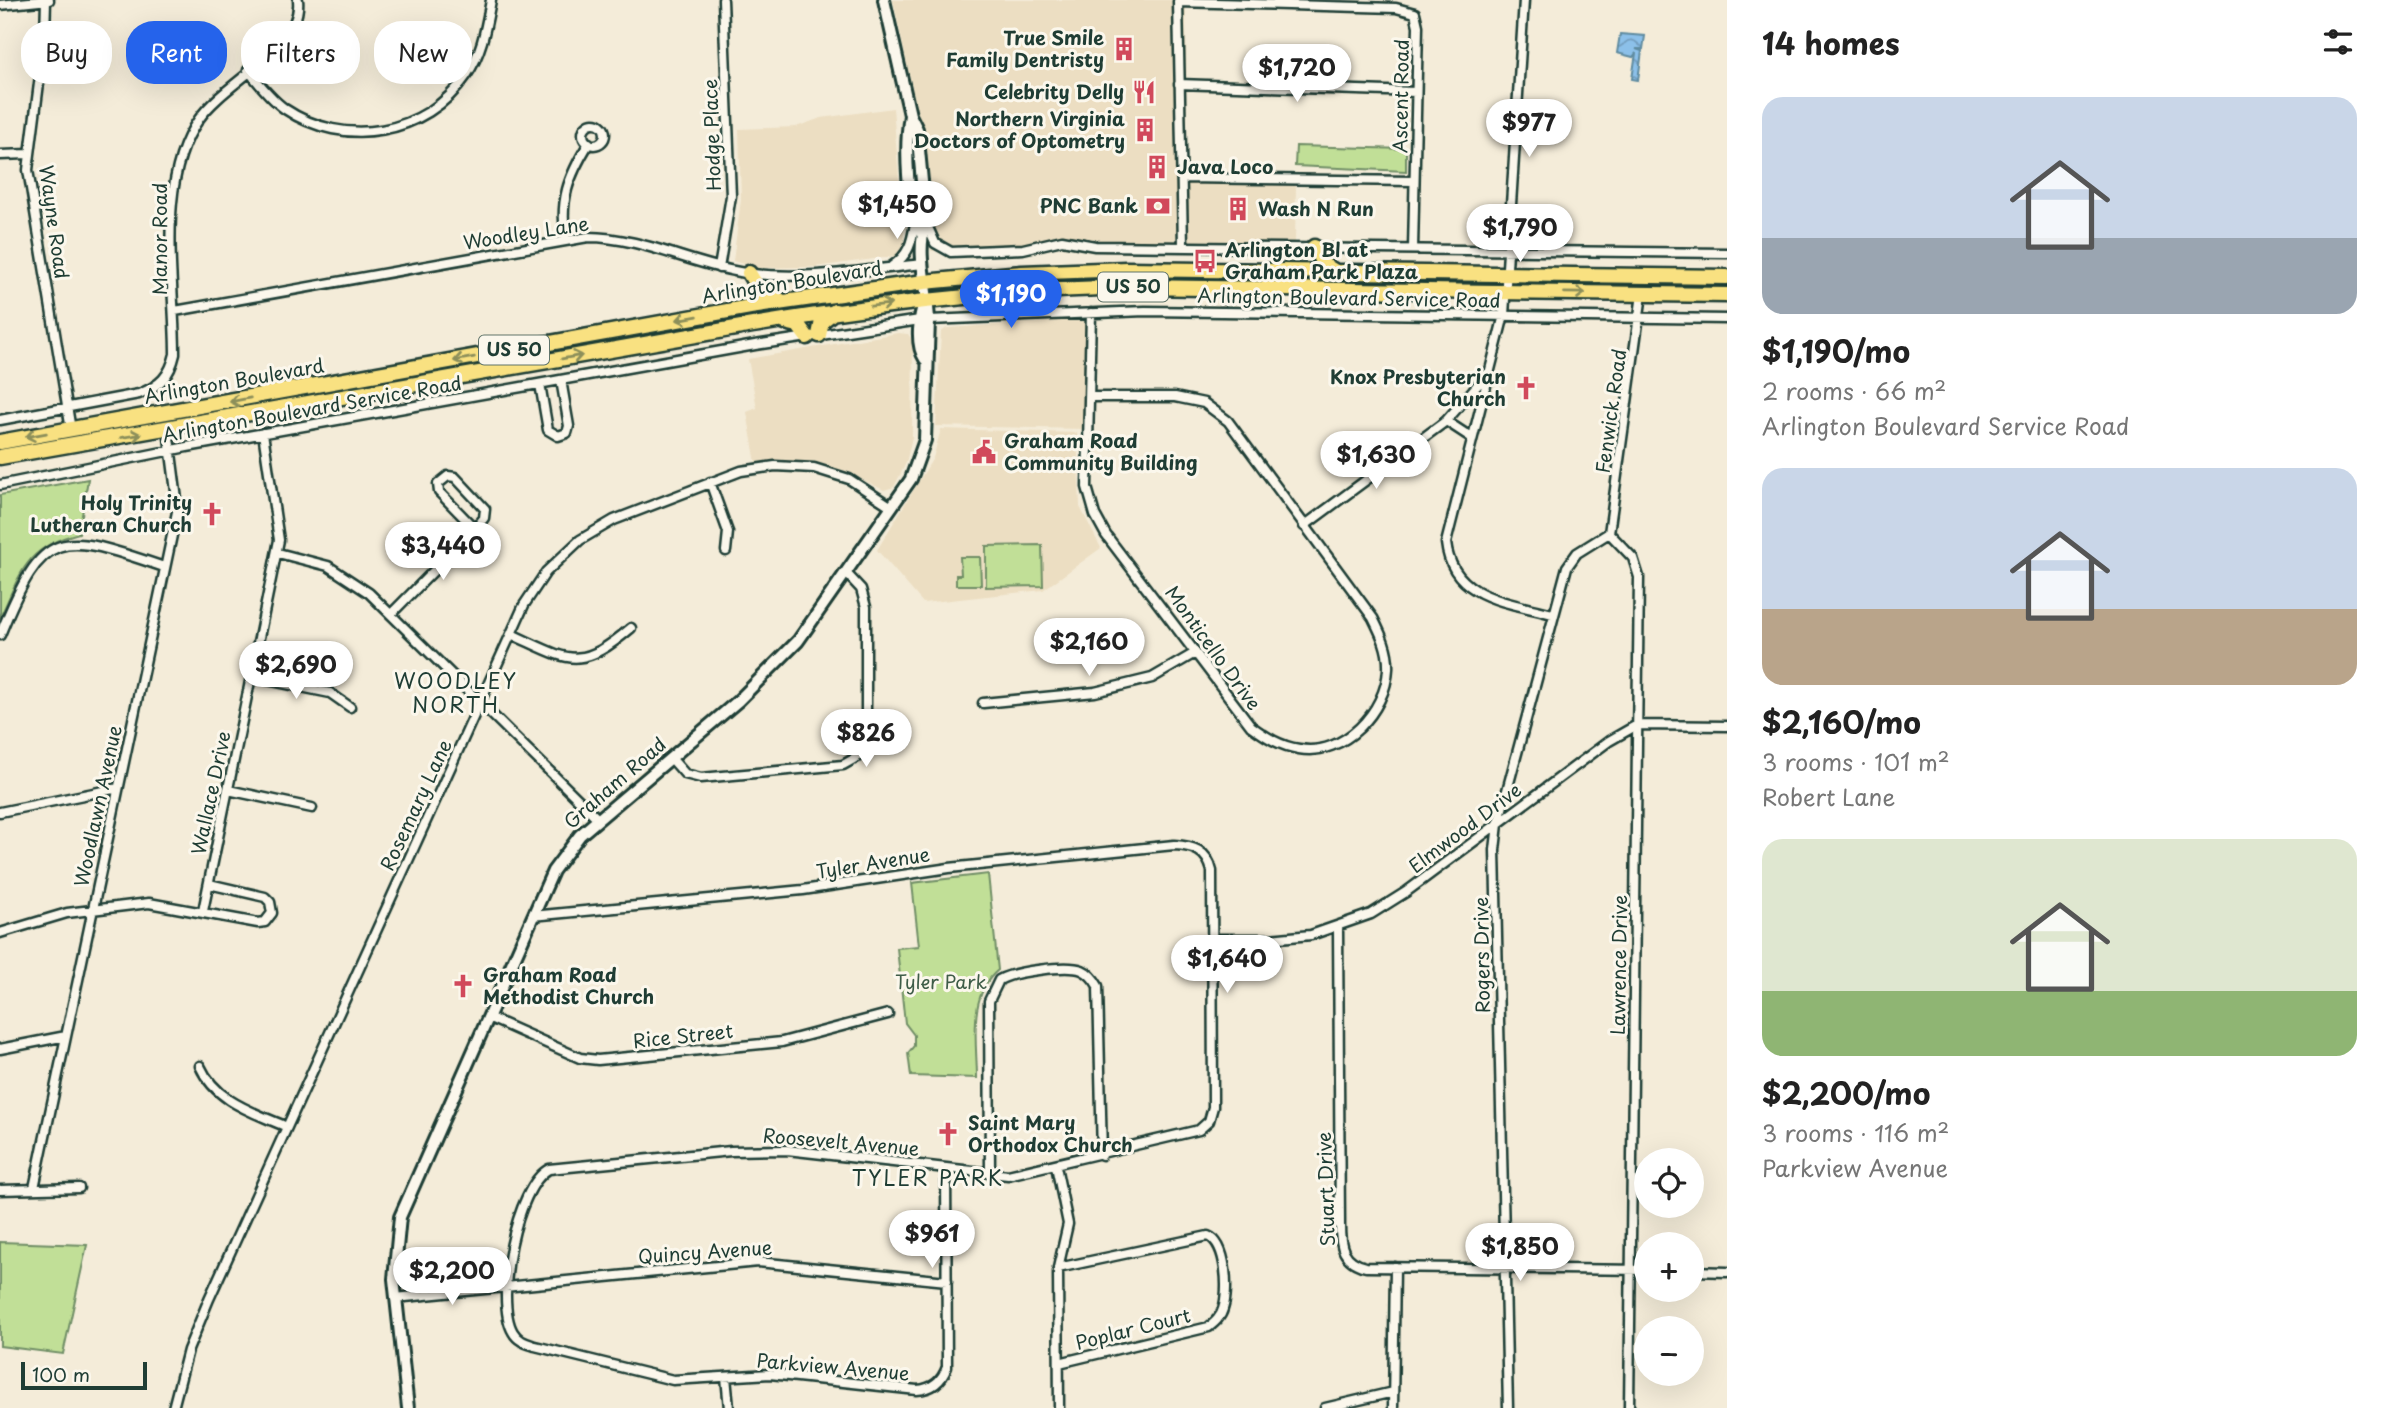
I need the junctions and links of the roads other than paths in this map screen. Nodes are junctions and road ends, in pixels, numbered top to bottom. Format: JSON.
{"nodes":[{"id":1,"x":47,"y":0,"type":"edge"},
{"id":2,"x":298,"y":0,"type":"edge"},
{"id":3,"x":491,"y":0,"type":"edge"},
{"id":4,"x":723,"y":0,"type":"edge"},
{"id":5,"x":884,"y":0,"type":"edge"},
{"id":6,"x":1524,"y":0,"type":"edge"},
{"id":7,"x":0,"y":5,"type":"edge"},
{"id":8,"x":295,"y":21,"type":"edge"},
{"id":9,"x":241,"y":77,"type":"edge"},
{"id":10,"x":261,"y":84,"type":"edge"},
{"id":11,"x":1179,"y":84,"type":"junction"},
{"id":12,"x":1416,"y":92,"type":"junction"},
{"id":13,"x":589,"y":143,"type":"dead end"},
{"id":14,"x":29,"y":154,"type":"junction"},
{"id":15,"x":0,"y":155,"type":"edge"},
{"id":16,"x":1183,"y":178,"type":"junction"},
{"id":17,"x":1415,"y":181,"type":"junction"},
{"id":18,"x":920,"y":223,"type":"junction"},
{"id":19,"x":566,"y":240,"type":"junction"},
{"id":20,"x":1184,"y":245,"type":"junction"},
{"id":21,"x":1314,"y":247,"type":"junction"},
{"id":22,"x":1413,"y":249,"type":"junction"},
{"id":23,"x":1509,"y":249,"type":"junction"},
{"id":24,"x":1727,"y":253,"type":"edge"},
{"id":25,"x":923,"y":264,"type":"junction"},
{"id":26,"x":890,"y":267,"type":"junction"},
{"id":27,"x":719,"y":268,"type":"junction"},
{"id":28,"x":1296,"y":271,"type":"junction"},
{"id":29,"x":1334,"y":271,"type":"junction"},
{"id":30,"x":749,"y":273,"type":"junction"},
{"id":31,"x":1508,"y":274,"type":"junction"},
{"id":32,"x":1727,"y":277,"type":"edge"},
{"id":33,"x":924,"y":282,"type":"junction"},
{"id":34,"x":1507,"y":292,"type":"junction"},
{"id":35,"x":1642,"y":294,"type":"junction"},
{"id":36,"x":1727,"y":295,"type":"edge"},
{"id":37,"x":925,"y":300,"type":"junction"},
{"id":38,"x":792,"y":301,"type":"junction"},
{"id":39,"x":175,"y":311,"type":"junction"},
{"id":40,"x":835,"y":311,"type":"junction"},
{"id":41,"x":1091,"y":313,"type":"junction"},
{"id":42,"x":1504,"y":315,"type":"junction"},
{"id":43,"x":1640,"y":317,"type":"junction"},
{"id":44,"x":1727,"y":319,"type":"edge"},
{"id":45,"x":925,"y":320,"type":"junction"},
{"id":46,"x":776,"y":321,"type":"junction"},
{"id":47,"x":813,"y":336,"type":"junction"},
{"id":48,"x":1490,"y":371,"type":"junction"},
{"id":49,"x":561,"y":380,"type":"junction"},
{"id":50,"x":540,"y":384,"type":"junction"},
{"id":51,"x":1089,"y":397,"type":"junction"},
{"id":52,"x":68,"y":407,"type":"junction"},
{"id":53,"x":192,"y":409,"type":"junction"},
{"id":54,"x":0,"y":419,"type":"edge"},
{"id":55,"x":1446,"y":421,"type":"junction"},
{"id":56,"x":72,"y":429,"type":"junction"},
{"id":57,"x":168,"y":430,"type":"junction"},
{"id":58,"x":263,"y":433,"type":"junction"},
{"id":59,"x":1472,"y":438,"type":"junction"},
{"id":60,"x":0,"y":442,"type":"edge"},
{"id":61,"x":64,"y":446,"type":"junction"},
{"id":62,"x":171,"y":451,"type":"junction"},
{"id":63,"x":0,"y":457,"type":"edge"},
{"id":64,"x":710,"y":482,"type":"junction"},
{"id":65,"x":0,"y":485,"type":"edge"},
{"id":66,"x":892,"y":507,"type":"junction"},
{"id":67,"x":1304,"y":526,"type":"junction"},
{"id":68,"x":475,"y":529,"type":"junction"},
{"id":69,"x":1609,"y":533,"type":"junction"},
{"id":70,"x":726,"y":551,"type":"dead end"},
{"id":71,"x":278,"y":553,"type":"junction"},
{"id":72,"x":164,"y":567,"type":"junction"},
{"id":73,"x":847,"y":574,"type":"junction"},
{"id":74,"x":391,"y":614,"type":"junction"},
{"id":75,"x":1553,"y":614,"type":"junction"},
{"id":76,"x":631,"y":628,"type":"dead end"},
{"id":77,"x":511,"y":634,"type":"junction"},
{"id":78,"x":0,"y":635,"type":"edge"},
{"id":79,"x":1195,"y":653,"type":"junction"},
{"id":80,"x":252,"y":677,"type":"junction"},
{"id":81,"x":480,"y":702,"type":"junction"},
{"id":82,"x":983,"y":703,"type":"dead end"},
{"id":83,"x":350,"y":707,"type":"dead end"},
{"id":84,"x":1637,"y":724,"type":"junction"},
{"id":85,"x":1727,"y":726,"type":"edge"},
{"id":86,"x":859,"y":756,"type":"junction"},
{"id":87,"x":671,"y":758,"type":"junction"},
{"id":88,"x":866,"y":763,"type":"dead end"},
{"id":89,"x":118,"y":788,"type":"junction"},
{"id":90,"x":228,"y":790,"type":"junction"},
{"id":91,"x":312,"y":808,"type":"dead end"},
{"id":92,"x":0,"y":812,"type":"edge"},
{"id":93,"x":597,"y":819,"type":"junction"},
{"id":94,"x":1498,"y":824,"type":"junction"},
{"id":95,"x":209,"y":884,"type":"junction"},
{"id":96,"x":93,"y":910,"type":"junction"},
{"id":97,"x":203,"y":911,"type":"junction"},
{"id":98,"x":532,"y":916,"type":"junction"},
{"id":99,"x":1338,"y":928,"type":"junction"},
{"id":100,"x":0,"y":933,"type":"edge"},
{"id":101,"x":1212,"y":939,"type":"junction"},
{"id":102,"x":888,"y":1014,"type":"dead end"},
{"id":103,"x":488,"y":1017,"type":"junction"},
{"id":104,"x":66,"y":1036,"type":"junction"},
{"id":105,"x":0,"y":1049,"type":"edge"},
{"id":106,"x":200,"y":1066,"type":"dead end"},
{"id":107,"x":286,"y":1127,"type":"junction"},
{"id":108,"x":1102,"y":1155,"type":"junction"},
{"id":109,"x":1055,"y":1166,"type":"junction"},
{"id":110,"x":946,"y":1168,"type":"junction"},
{"id":111,"x":990,"y":1173,"type":"junction"},
{"id":112,"x":34,"y":1188,"type":"junction"},
{"id":113,"x":79,"y":1188,"type":"dead end"},
{"id":114,"x":0,"y":1190,"type":"edge"},
{"id":115,"x":1395,"y":1267,"type":"junction"},
{"id":116,"x":1058,"y":1268,"type":"junction"},
{"id":117,"x":1505,"y":1268,"type":"junction"},
{"id":118,"x":1631,"y":1270,"type":"junction"},
{"id":119,"x":1704,"y":1271,"type":"edge"},
{"id":120,"x":1727,"y":1272,"type":"edge"},
{"id":121,"x":947,"y":1280,"type":"junction"},
{"id":122,"x":507,"y":1287,"type":"junction"},
{"id":123,"x":395,"y":1298,"type":"junction"},
{"id":124,"x":1059,"y":1363,"type":"junction"},
{"id":125,"x":726,"y":1377,"type":"junction"},
{"id":126,"x":1393,"y":1392,"type":"junction"},
{"id":127,"x":173,"y":1408,"type":"edge"},
{"id":128,"x":408,"y":1408,"type":"edge"},
{"id":129,"x":729,"y":1408,"type":"edge"},
{"id":130,"x":1059,"y":1408,"type":"edge"},
{"id":131,"x":1325,"y":1408,"type":"edge"},
{"id":132,"x":1393,"y":1408,"type":"edge"},
{"id":133,"x":1508,"y":1408,"type":"edge"},
{"id":134,"x":1629,"y":1408,"type":"edge"}],
"edges":[{"from":1,"to":7,"type":"street"},
{"from":1,"to":14,"type":"street","name":"Wayne Road"},
{"from":2,"to":8,"type":"street","name":"Manor Road"},
{"from":3,"to":10,"type":"street"},
{"from":4,"to":27,"type":"street","name":"Hodge Place"},
{"from":5,"to":18,"type":"street","name":"Graham Road"},
{"from":6,"to":23,"type":"street"},
{"from":9,"to":39,"type":"street","name":"Manor Road"},
{"from":11,"to":12,"type":"street"},
{"from":11,"to":12,"type":"street","name":"Ascent Road"},
{"from":11,"to":16,"type":"street"},
{"from":12,"to":17,"type":"street","name":"Ascent Road"},
{"from":13,"to":19,"type":"street"},
{"from":14,"to":15,"type":"street"},
{"from":14,"to":52,"type":"street","name":"Wayne Road"},
{"from":16,"to":17,"type":"street"},
{"from":16,"to":20,"type":"street"},
{"from":17,"to":22,"type":"street","name":"Ascent Road"},
{"from":18,"to":20,"type":"street"},
{"from":18,"to":25,"type":"street","name":"Graham Road"},
{"from":18,"to":26,"type":"street"},
{"from":19,"to":27,"type":"street","name":"Woodley Lane"},
{"from":19,"to":39,"type":"street","name":"Woodley Lane"},
{"from":20,"to":21,"type":"street"},
{"from":21,"to":22,"type":"street"},
{"from":21,"to":28,"type":"highway"},
{"from":21,"to":29,"type":"highway"},
{"from":22,"to":23,"type":"street"},
{"from":23,"to":24,"type":"street"},
{"from":23,"to":31,"type":"street"},
{"from":25,"to":26,"type":"street","name":"Woodley Lane"},
{"from":25,"to":33,"type":"street","name":"Graham Road"},
{"from":26,"to":30,"type":"street","name":"Woodley Lane"},
{"from":27,"to":30,"type":"street","name":"Woodley Lane"},
{"from":28,"to":29,"type":"highway","name":"Arlington Boulevard","number":"US 50"},
{"from":28,"to":33,"type":"highway","name":"Arlington Boulevard","number":"US 50"},
{"from":29,"to":31,"type":"highway","name":"Arlington Boulevard","number":"US 50"},
{"from":30,"to":38,"type":"highway"},
{"from":31,"to":32,"type":"highway","name":"Arlington Boulevard","number":"US 50"},
{"from":31,"to":34,"type":"street"},
{"from":33,"to":37,"type":"street","name":"Graham Road"},
{"from":33,"to":38,"type":"highway","name":"Arlington Boulevard","number":"US 50"},
{"from":34,"to":35,"type":"highway","name":"Arlington Boulevard","number":"US 50","one_way":true},
{"from":34,"to":37,"type":"highway","name":"Arlington Boulevard","number":"US 50"},
{"from":34,"to":42,"type":"street"},
{"from":35,"to":36,"type":"highway","name":"Arlington Boulevard","number":"US 50"},
{"from":35,"to":43,"type":"street","name":"Fenwick Road"},
{"from":40,"to":37,"type":"highway","name":"Arlington Boulevard","number":"US 50","one_way":true},
{"from":37,"to":45,"type":"street","name":"Graham Road"},
{"from":38,"to":53,"type":"highway","name":"Arlington Boulevard","number":"US 50","one_way":true},
{"from":39,"to":52,"type":"street","name":"Manor Road"},
{"from":40,"to":46,"type":"highway","name":"Arlington Boulevard","number":"US 50"},
{"from":40,"to":47,"type":"highway"},
{"from":41,"to":42,"type":"street","name":"Arlington Boulevard Service Road"},
{"from":41,"to":45,"type":"street","name":"Arlington Boulevard Service Road"},
{"from":41,"to":51,"type":"street","name":"Monticello Drive"},
{"from":42,"to":43,"type":"street","name":"Arlington Boulevard Service Road"},
{"from":42,"to":48,"type":"street"},
{"from":43,"to":44,"type":"street","name":"Arlington Boulevard Service Road"},
{"from":43,"to":69,"type":"street","name":"Fenwick Road"},
{"from":45,"to":47,"type":"street","name":"Arlington Boulevard Service Road"},
{"from":45,"to":66,"type":"street","name":"Graham Road"},
{"from":46,"to":47,"type":"highway"},
{"from":57,"to":46,"type":"highway","name":"Arlington Boulevard","number":"US 50","one_way":true},
{"from":47,"to":49,"type":"street","name":"Arlington Boulevard Service Road"},
{"from":48,"to":55,"type":"street"},
{"from":48,"to":59,"type":"street"},
{"from":49,"to":50,"type":"street","name":"Arlington Boulevard Service Road"},
{"from":49,"to":50,"type":"street"},
{"from":50,"to":58,"type":"street","name":"Arlington Boulevard Service Road"},
{"from":51,"to":67,"type":"street","name":"Monticello Drive"},
{"from":51,"to":79,"type":"street","name":"Monticello Drive"},
{"from":52,"to":54,"type":"street"},
{"from":52,"to":56,"type":"street","name":"Wayne Road"},
{"from":53,"to":56,"type":"highway","name":"Arlington Boulevard","number":"US 50"},
{"from":53,"to":57,"type":"highway"},
{"from":55,"to":59,"type":"street"},
{"from":55,"to":67,"type":"street"},
{"from":56,"to":60,"type":"highway","name":"Arlington Boulevard","number":"US 50","one_way":true},
{"from":56,"to":61,"type":"street"},
{"from":61,"to":57,"type":"highway","name":"Arlington Boulevard","number":"US 50","one_way":true},
{"from":57,"to":62,"type":"street","name":"Woodlawn Avenue"},
{"from":58,"to":62,"type":"street","name":"Arlington Boulevard Service Road"},
{"from":58,"to":71,"type":"street","name":"Wallace Drive"},
{"from":59,"to":75,"type":"street"},
{"from":61,"to":63,"type":"highway","name":"Arlington Boulevard","number":"US 50"},
{"from":62,"to":65,"type":"street","name":"Arlington Boulevard Service Road"},
{"from":62,"to":72,"type":"street","name":"Woodlawn Avenue"},
{"from":64,"to":66,"type":"street","name":"Rosemary Lane"},
{"from":64,"to":70,"type":"street"},
{"from":64,"to":77,"type":"street","name":"Rosemary Lane"},
{"from":66,"to":73,"type":"street","name":"Graham Road"},
{"from":67,"to":79,"type":"street","name":"Monticello Drive"},
{"from":68,"to":68,"type":"street"},
{"from":68,"to":74,"type":"street"},
{"from":69,"to":75,"type":"street","name":"Rogers Drive"},
{"from":69,"to":84,"type":"street","name":"Lawrence Drive"},
{"from":71,"to":74,"type":"street"},
{"from":71,"to":80,"type":"street","name":"Wallace Drive"},
{"from":72,"to":78,"type":"street"},
{"from":72,"to":89,"type":"street","name":"Woodlawn Avenue"},
{"from":73,"to":86,"type":"street"},
{"from":73,"to":87,"type":"street","name":"Graham Road"},
{"from":74,"to":81,"type":"street"},
{"from":75,"to":94,"type":"street","name":"Rogers Drive"},
{"from":76,"to":77,"type":"street"},
{"from":77,"to":81,"type":"street","name":"Rosemary Lane"},
{"from":79,"to":82,"type":"street"},
{"from":80,"to":83,"type":"street"},
{"from":80,"to":90,"type":"street","name":"Wallace Drive"},
{"from":81,"to":93,"type":"street"},
{"from":81,"to":107,"type":"street","name":"Rosemary Lane"},
{"from":84,"to":85,"type":"street"},
{"from":84,"to":94,"type":"street","name":"Elmwood Drive"},
{"from":84,"to":118,"type":"street","name":"Lawrence Drive"},
{"from":86,"to":87,"type":"street"},
{"from":86,"to":88,"type":"street"},
{"from":87,"to":93,"type":"street","name":"Graham Road"},
{"from":89,"to":92,"type":"street"},
{"from":89,"to":96,"type":"street","name":"Woodlawn Avenue"},
{"from":90,"to":91,"type":"street"},
{"from":90,"to":95,"type":"street","name":"Wallace Drive"},
{"from":93,"to":98,"type":"street","name":"Graham Road"},
{"from":94,"to":99,"type":"street","name":"Elmwood Drive"},
{"from":94,"to":117,"type":"street","name":"Rogers Drive"},
{"from":95,"to":97,"type":"street","name":"Wallace Drive"},
{"from":95,"to":97,"type":"street"},
{"from":96,"to":97,"type":"street"},
{"from":96,"to":100,"type":"street"},
{"from":96,"to":104,"type":"street","name":"Woodlawn Avenue"},
{"from":98,"to":101,"type":"street","name":"Tyler Avenue"},
{"from":98,"to":103,"type":"street","name":"Graham Road"},
{"from":99,"to":101,"type":"street","name":"Elmwood Drive"},
{"from":99,"to":115,"type":"street","name":"Stuart Drive"},
{"from":101,"to":108,"type":"street","name":"Roosevelt Avenue"},
{"from":102,"to":103,"type":"street","name":"Rice Street"},
{"from":103,"to":123,"type":"street","name":"Graham Road"},
{"from":104,"to":105,"type":"street"},
{"from":104,"to":112,"type":"street","name":"Woodlawn Avenue"},
{"from":106,"to":107,"type":"street"},
{"from":107,"to":127,"type":"street","name":"Rosemary Lane"},
{"from":108,"to":109,"type":"street","name":"Roosevelt Avenue"},
{"from":108,"to":111,"type":"street"},
{"from":109,"to":111,"type":"street","name":"Roosevelt Avenue"},
{"from":109,"to":116,"type":"street"},
{"from":110,"to":111,"type":"street","name":"Roosevelt Avenue"},
{"from":110,"to":121,"type":"street"},
{"from":110,"to":122,"type":"street","name":"Roosevelt Avenue"},
{"from":112,"to":113,"type":"street"},
{"from":112,"to":114,"type":"street"},
{"from":115,"to":117,"type":"street","name":"Stuart Drive"},
{"from":115,"to":126,"type":"street"},
{"from":116,"to":124,"type":"street"},
{"from":116,"to":124,"type":"street","name":"Poplar Court"},
{"from":117,"to":118,"type":"street","name":"Stuart Drive"},
{"from":117,"to":133,"type":"street","name":"Rogers Drive"},
{"from":118,"to":134,"type":"street","name":"Lawrence Drive"},
{"from":119,"to":120,"type":"street"},
{"from":121,"to":122,"type":"street","name":"Quincy Avenue"},
{"from":121,"to":125,"type":"street","name":"Parkview Avenue"},
{"from":122,"to":123,"type":"street"},
{"from":122,"to":125,"type":"street","name":"Parkview Avenue"},
{"from":123,"to":128,"type":"street","name":"Graham Road"},
{"from":124,"to":130,"type":"street"},
{"from":125,"to":129,"type":"street"},
{"from":126,"to":131,"type":"street"},
{"from":126,"to":132,"type":"street"}]}
